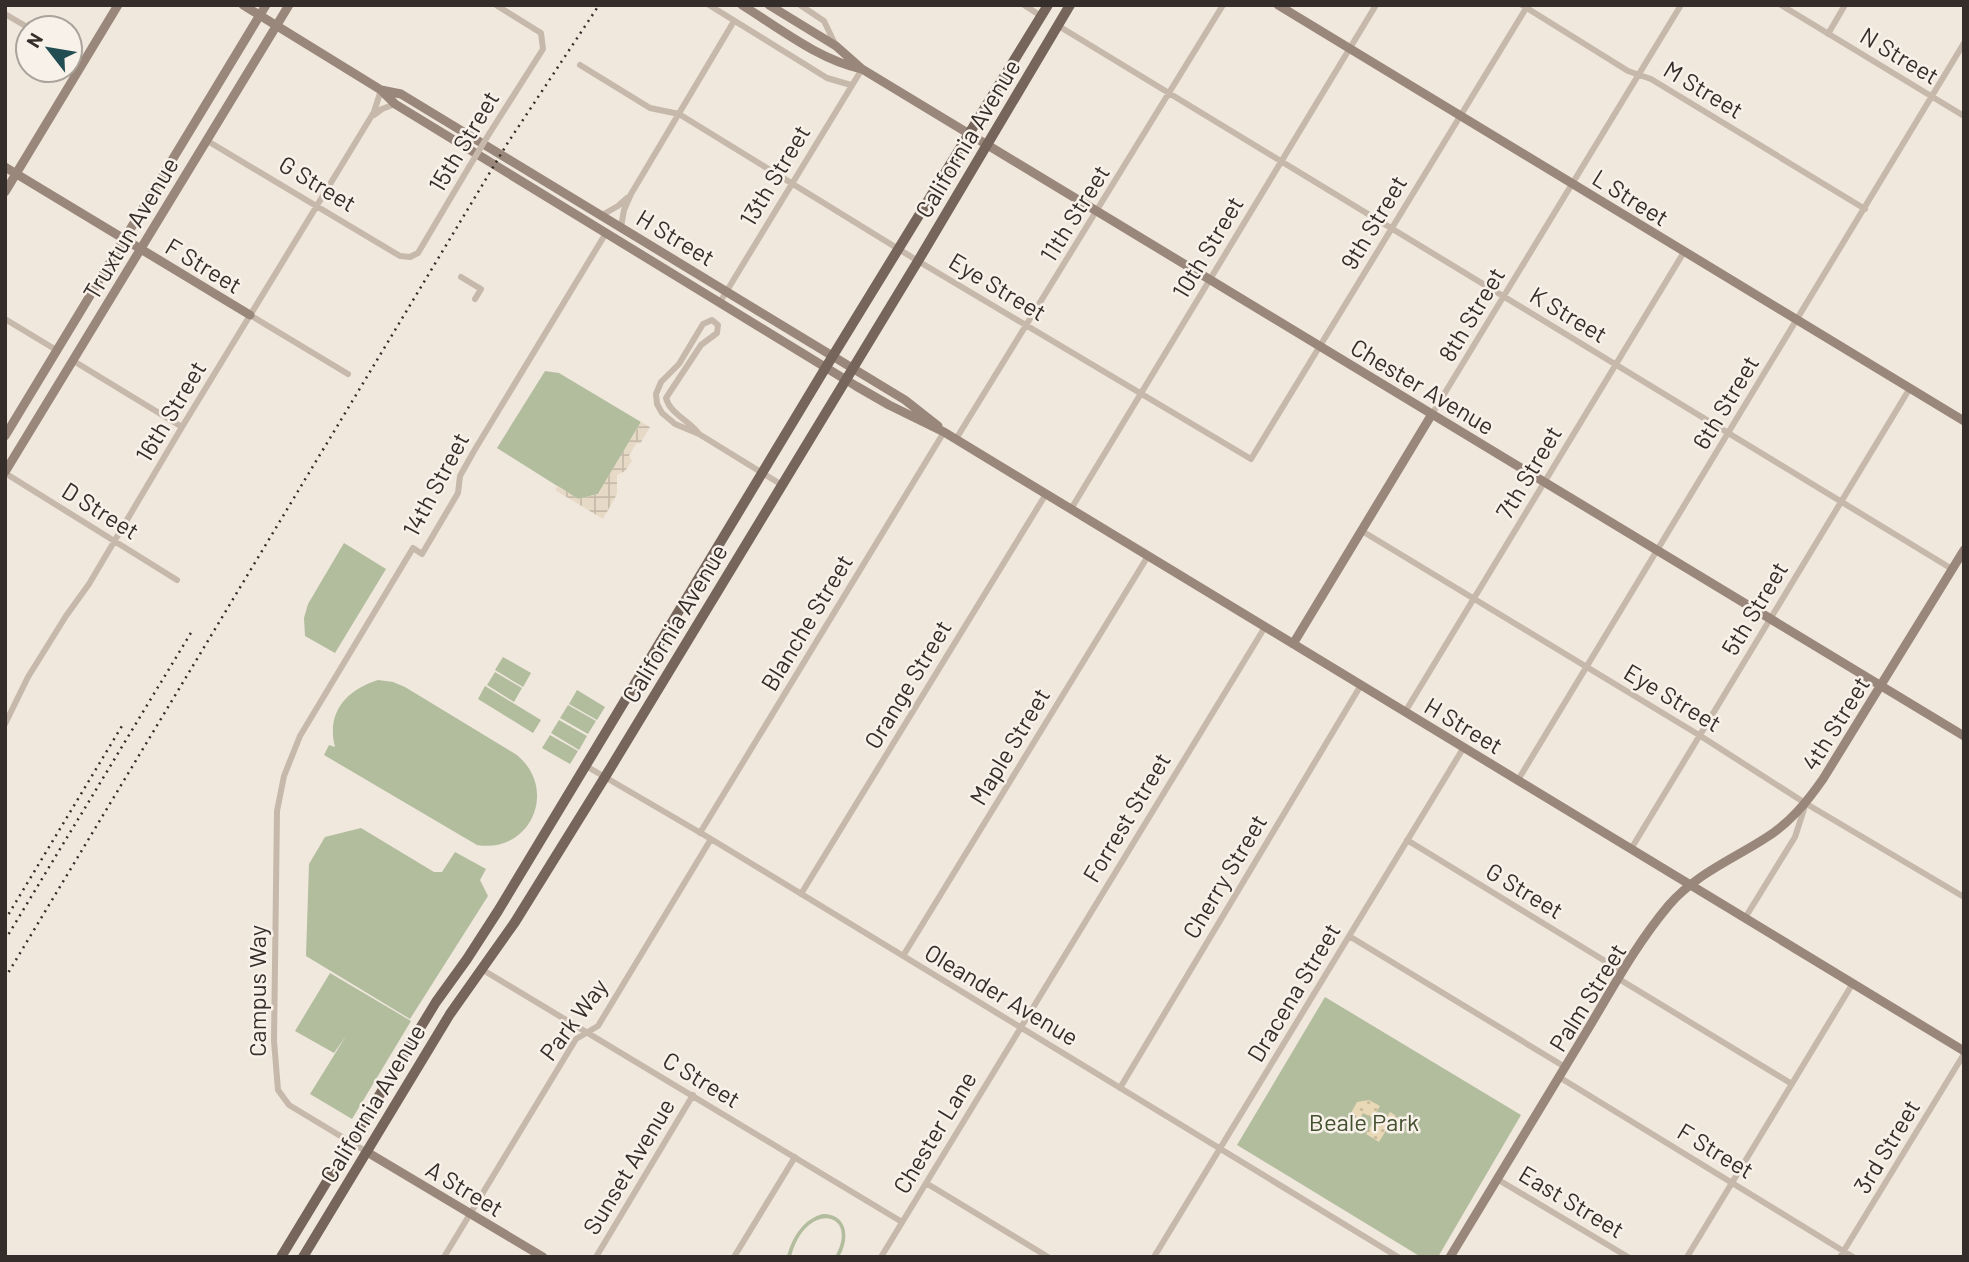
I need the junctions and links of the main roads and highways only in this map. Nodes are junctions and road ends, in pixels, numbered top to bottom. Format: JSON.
{"nodes":[{"id":1,"x":1048,"y":5,"type":"edge"},
{"id":2,"x":1070,"y":5,"type":"edge"},
{"id":3,"x":281,"y":1257,"type":"edge"},
{"id":4,"x":303,"y":1257,"type":"edge"}],
"edges":[{"from":1,"to":3,"type":"main road","name":"California Avenue"},
{"from":2,"to":4,"type":"main road","name":"California Avenue"}]}
